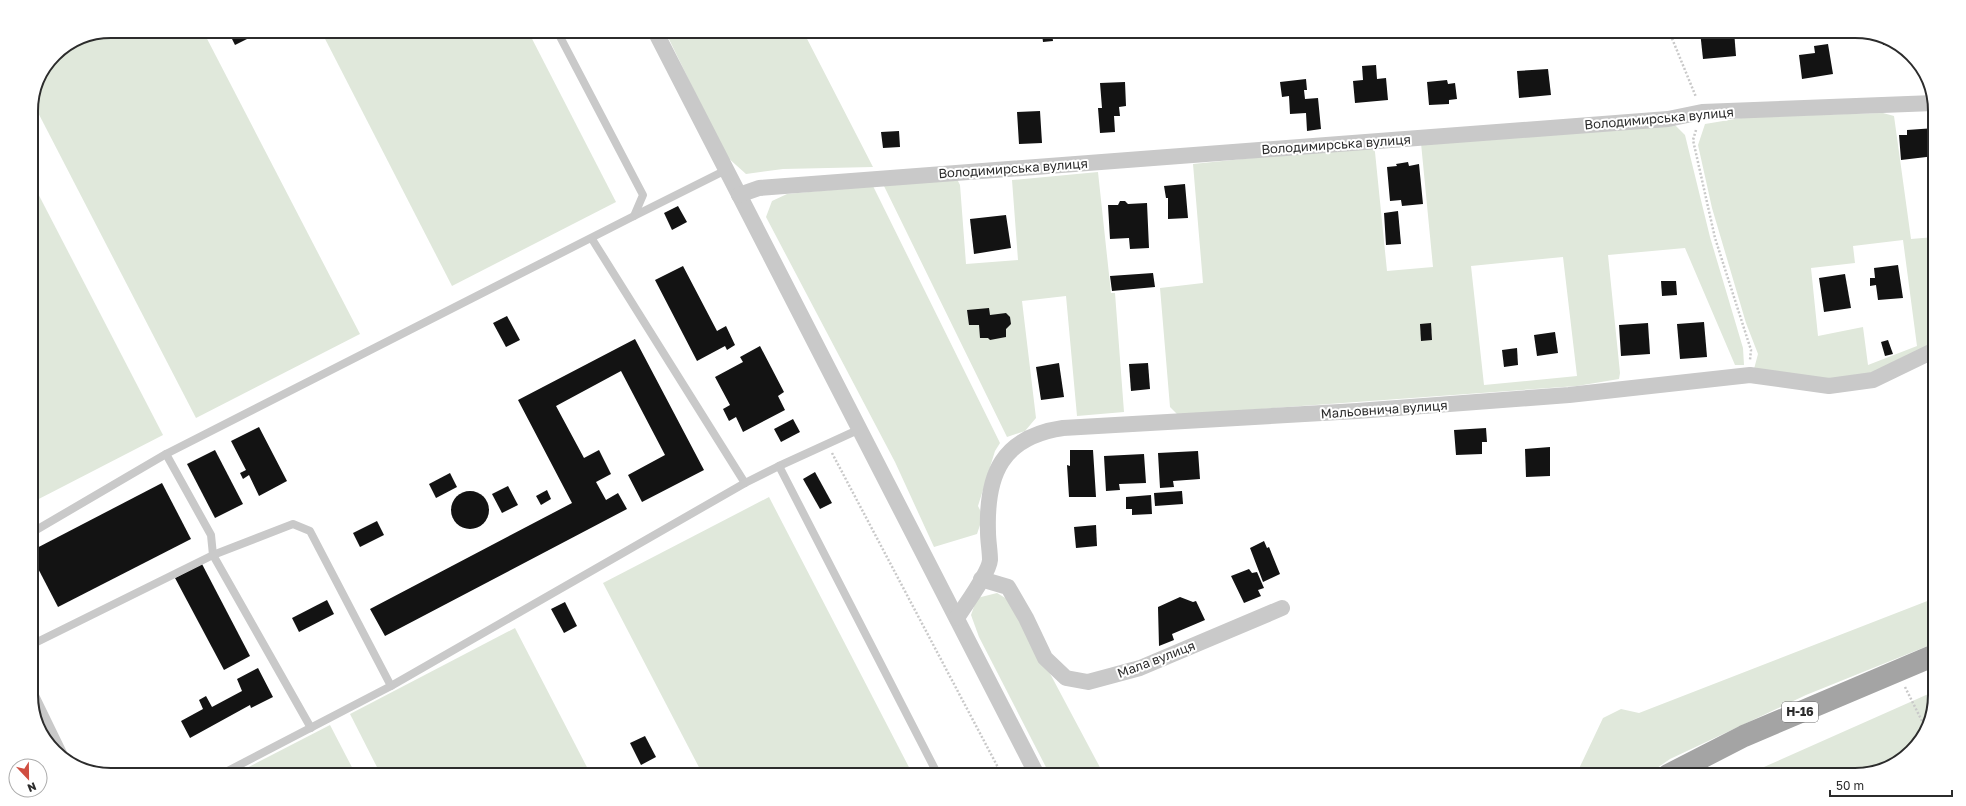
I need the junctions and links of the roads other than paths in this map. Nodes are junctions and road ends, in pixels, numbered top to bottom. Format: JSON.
{"nodes":[{"id":1,"x":561,"y":38,"type":"edge"},
{"id":2,"x":659,"y":38,"type":"edge"},
{"id":3,"x":1928,"y":102,"type":"edge"},
{"id":4,"x":726,"y":170,"type":"junction"},
{"id":5,"x":739,"y":195,"type":"junction"},
{"id":6,"x":634,"y":216,"type":"junction"},
{"id":7,"x":592,"y":239,"type":"junction"},
{"id":8,"x":1928,"y":353,"type":"edge"},
{"id":9,"x":860,"y":429,"type":"junction"},
{"id":10,"x":166,"y":454,"type":"junction"},
{"id":11,"x":779,"y":466,"type":"junction"},
{"id":12,"x":745,"y":483,"type":"junction"},
{"id":13,"x":38,"y":529,"type":"edge"},
{"id":14,"x":213,"y":555,"type":"junction"},
{"id":15,"x":981,"y":579,"type":"junction"},
{"id":16,"x":1282,"y":608,"type":"dead end"},
{"id":17,"x":957,"y":618,"type":"junction"},
{"id":18,"x":38,"y":642,"type":"edge"},
{"id":19,"x":1928,"y":658,"type":"edge"},
{"id":20,"x":391,"y":686,"type":"junction"},
{"id":21,"x":38,"y":702,"type":"edge"},
{"id":22,"x":311,"y":728,"type":"junction"},
{"id":23,"x":61,"y":748,"type":"edge"},
{"id":24,"x":234,"y":768,"type":"edge"},
{"id":25,"x":934,"y":768,"type":"edge"},
{"id":26,"x":1033,"y":768,"type":"edge"},
{"id":27,"x":1682,"y":768,"type":"edge"}],
"edges":[{"from":1,"to":6,"type":"lane"},
{"from":2,"to":4,"type":"street"},
{"from":3,"to":5,"type":"street","name":"Володимирська вулиця"},
{"from":4,"to":5,"type":"street"},
{"from":4,"to":6,"type":"lane"},
{"from":5,"to":9,"type":"street"},
{"from":6,"to":7,"type":"lane"},
{"from":7,"to":10,"type":"lane"},
{"from":7,"to":12,"type":"lane"},
{"from":8,"to":15,"type":"street","name":"Мальовнича вулиця"},
{"from":9,"to":11,"type":"lane"},
{"from":9,"to":17,"type":"street"},
{"from":10,"to":13,"type":"lane"},
{"from":10,"to":14,"type":"lane"},
{"from":11,"to":12,"type":"lane"},
{"from":11,"to":25,"type":"lane"},
{"from":12,"to":20,"type":"lane"},
{"from":14,"to":18,"type":"lane"},
{"from":14,"to":20,"type":"lane"},
{"from":14,"to":22,"type":"lane"},
{"from":15,"to":16,"type":"street","name":"Мала вулиця"},
{"from":15,"to":17,"type":"street","name":"Мальовнича вулиця"},
{"from":17,"to":26,"type":"street"},
{"from":19,"to":27,"type":"main road","number":"Н-16"},
{"from":20,"to":22,"type":"lane"},
{"from":21,"to":23,"type":"lane"},
{"from":22,"to":24,"type":"lane"}]}
